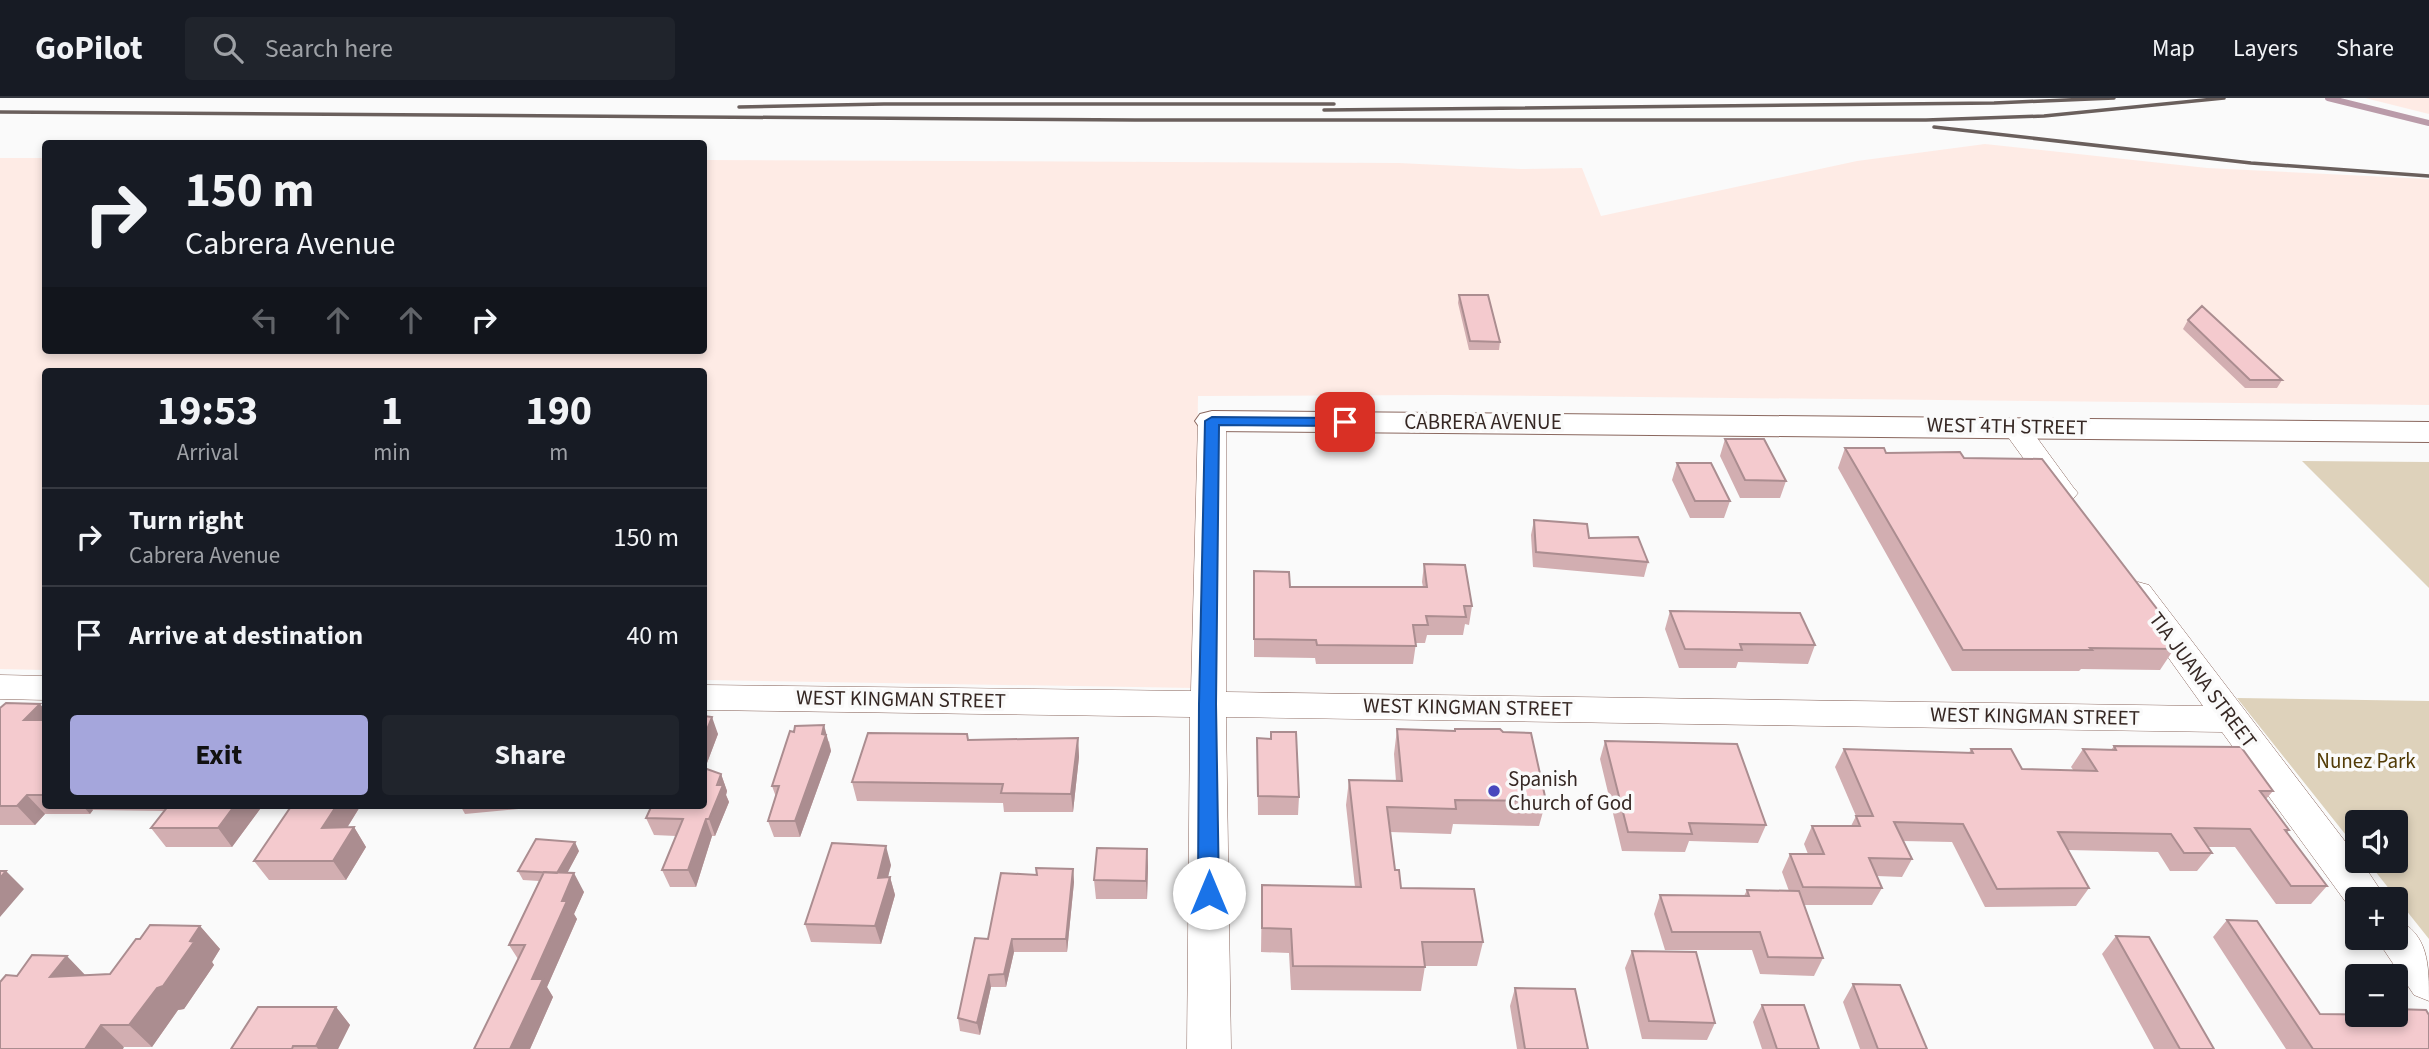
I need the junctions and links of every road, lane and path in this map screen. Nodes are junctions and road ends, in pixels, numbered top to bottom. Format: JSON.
{"nodes":[{"id":1,"x":1212,"y":421,"type":"joint"},
{"id":2,"x":1585,"y":423,"type":"joint"},
{"id":3,"x":2014,"y":426,"type":"junction"},
{"id":4,"x":2429,"y":432,"type":"edge"},
{"id":5,"x":2078,"y":513,"type":"edge"},
{"id":6,"x":2119,"y":567,"type":"edge"},
{"id":7,"x":0,"y":687,"type":"edge"},
{"id":8,"x":42,"y":688,"type":"edge"},
{"id":9,"x":707,"y":697,"type":"edge"},
{"id":10,"x":1208,"y":704,"type":"junction"},
{"id":11,"x":2232,"y":719,"type":"junction"},
{"id":12,"x":2357,"y":887,"type":"edge"},
{"id":13,"x":2406,"y":950,"type":"edge"},
{"id":14,"x":2429,"y":982,"type":"edge"},
{"id":15,"x":1209,"y":1049,"type":"edge"}],
"edges":[{"from":1,"to":2,"type":"street","name":"CABRERA AVENUE"},
{"from":1,"to":10,"type":"street","name":"CABRERA AVENUE"},
{"from":2,"to":3,"type":"street","name":"WEST 4TH STREET"},
{"from":3,"to":4,"type":"street","name":"WEST 4TH STREET"},
{"from":3,"to":5,"type":"street"},
{"from":6,"to":11,"type":"street","name":"TIA JUANA STREET"},
{"from":7,"to":8,"type":"street"},
{"from":9,"to":10,"type":"street","name":"WEST KINGMAN STREET"},
{"from":10,"to":11,"type":"street","name":"WEST KINGMAN STREET"},
{"from":10,"to":15,"type":"street","name":"CABRERA AVENUE"},
{"from":11,"to":12,"type":"street","name":"TIA JUANA STREET"},
{"from":13,"to":14,"type":"street"}]}
